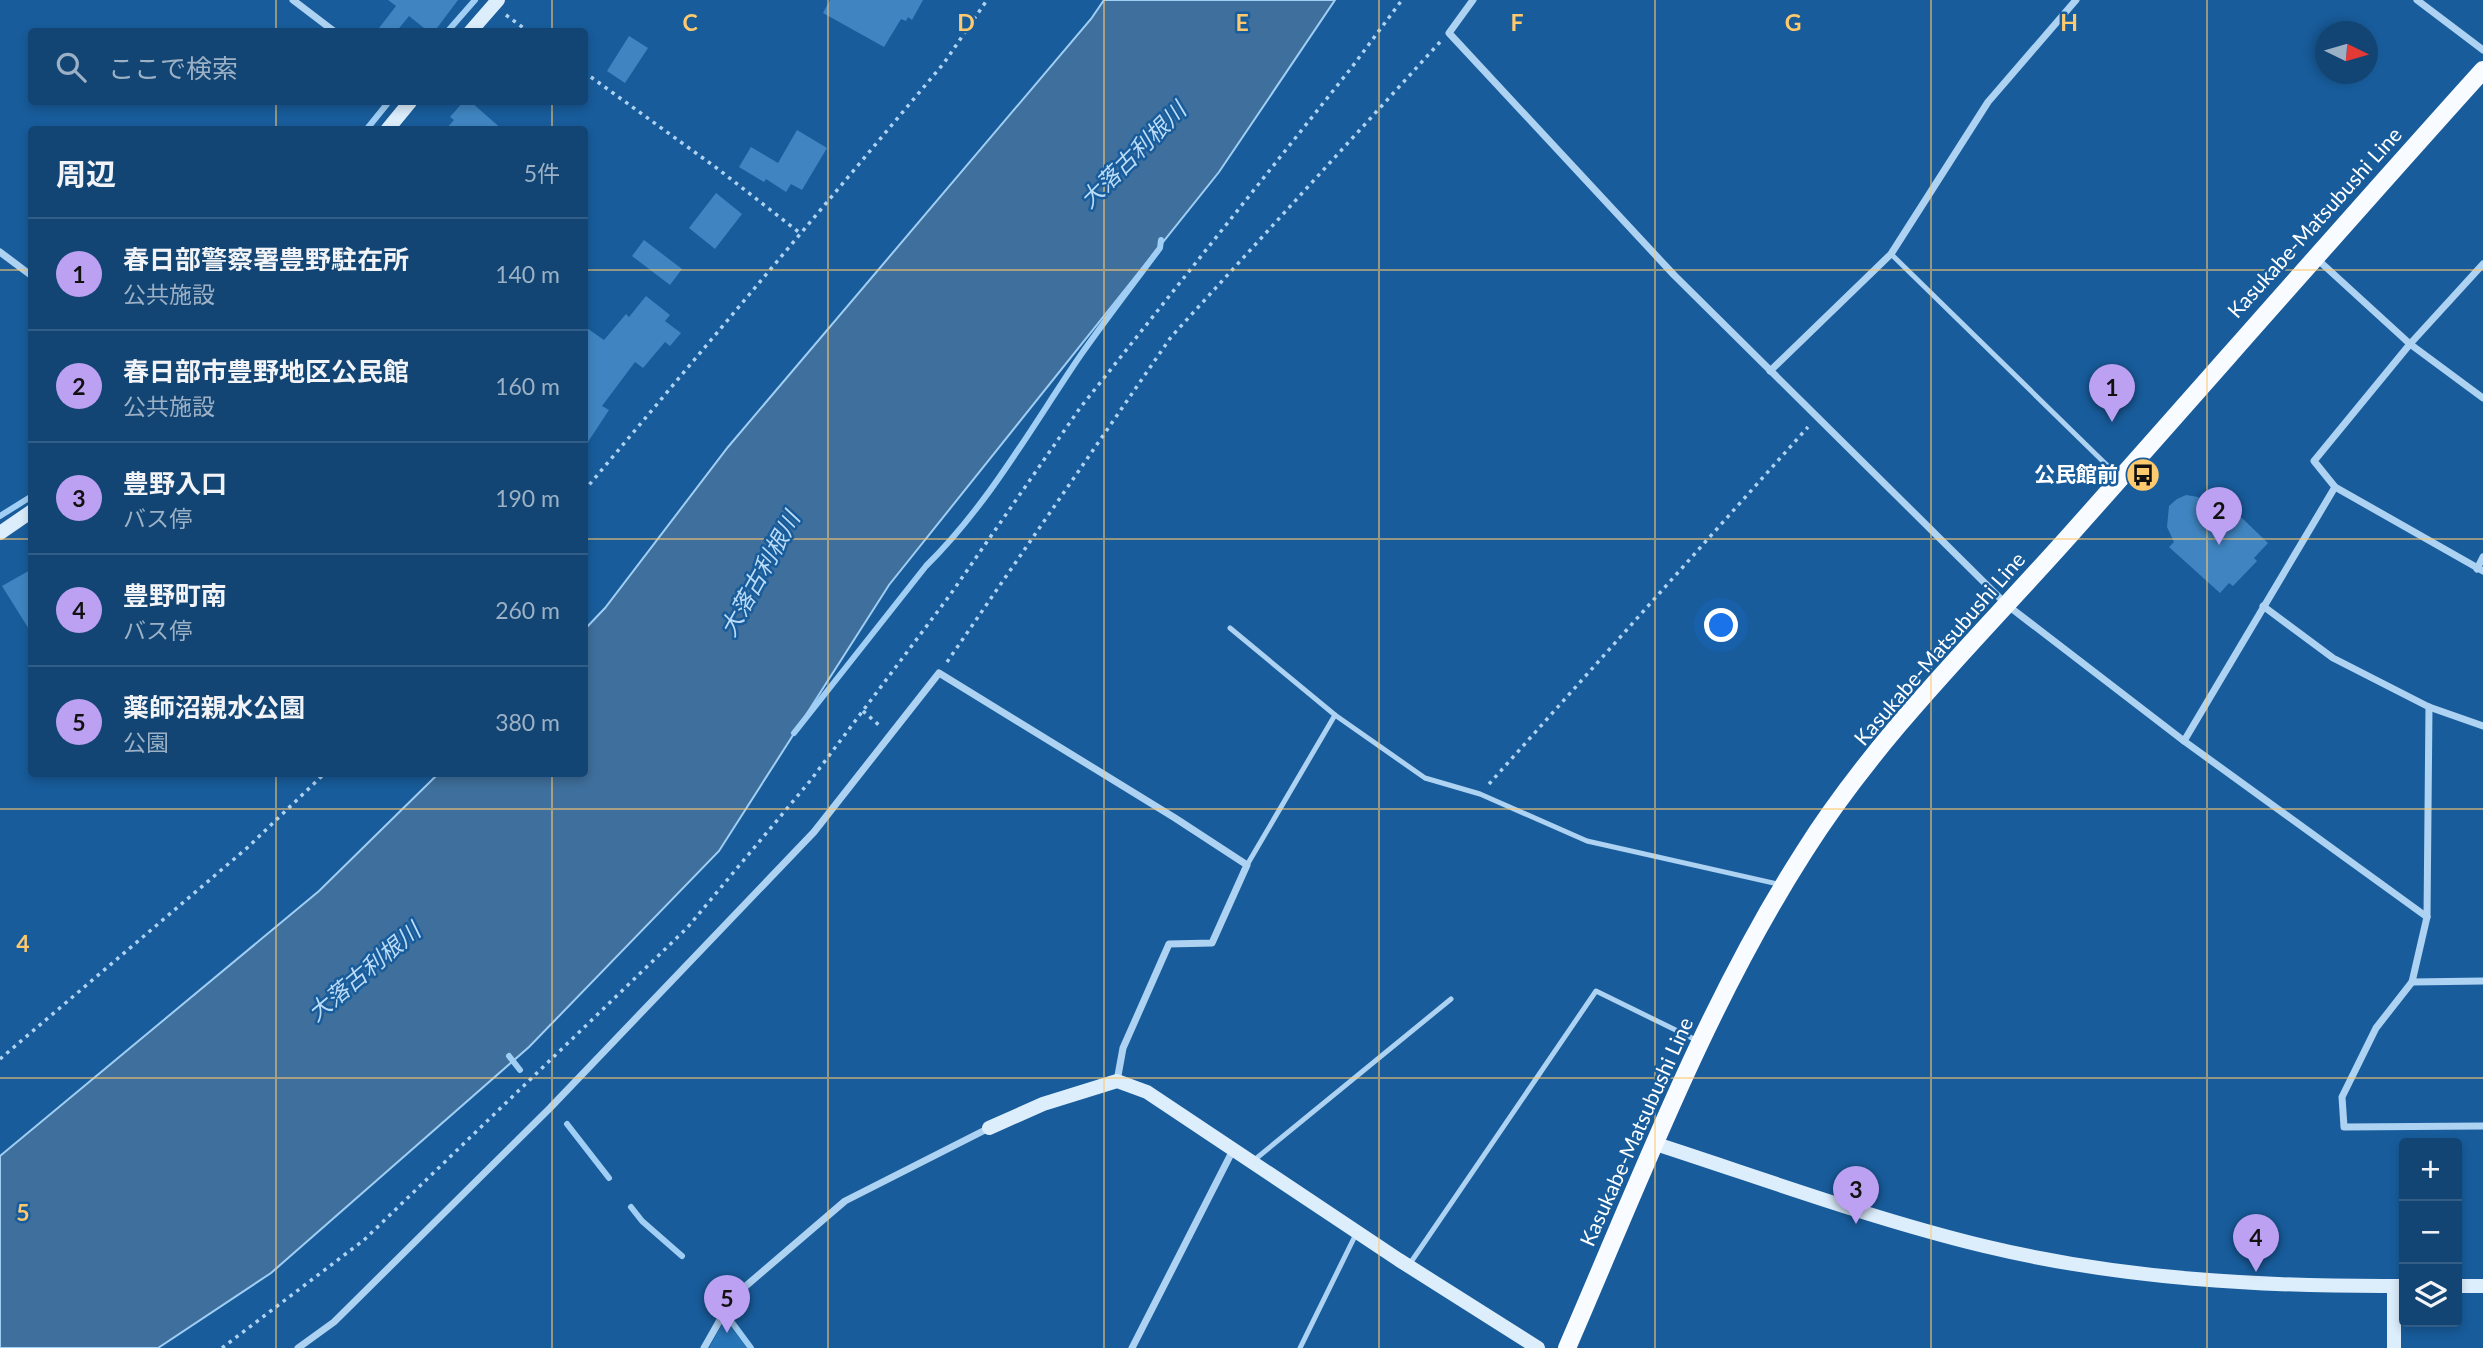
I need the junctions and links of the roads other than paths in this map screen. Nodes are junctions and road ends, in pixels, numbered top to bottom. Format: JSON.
{"nodes":[{"id":1,"x":293,"y":0,"type":"edge"},
{"id":2,"x":1473,"y":0,"type":"edge"},
{"id":3,"x":2076,"y":0,"type":"edge"},
{"id":4,"x":2417,"y":0,"type":"edge"},
{"id":5,"x":495,"y":3,"type":"edge"},
{"id":6,"x":330,"y":28,"type":"edge"},
{"id":7,"x":473,"y":28,"type":"edge"},
{"id":8,"x":2483,"y":50,"type":"edge"},
{"id":9,"x":2483,"y":70,"type":"edge"},
{"id":10,"x":408,"y":105,"type":"edge"},
{"id":11,"x":390,"y":126,"type":"edge"},
{"id":12,"x":0,"y":252,"type":"edge"},
{"id":13,"x":1891,"y":254,"type":"junction"},
{"id":14,"x":2314,"y":256,"type":"junction"},
{"id":15,"x":2483,"y":264,"type":"edge"},
{"id":16,"x":28,"y":273,"type":"edge"},
{"id":17,"x":2410,"y":344,"type":"junction"},
{"id":18,"x":1770,"y":371,"type":"junction"},
{"id":19,"x":2483,"y":398,"type":"edge"},
{"id":20,"x":2121,"y":478,"type":"junction"},
{"id":21,"x":2335,"y":487,"type":"junction"},
{"id":22,"x":28,"y":514,"type":"edge"},
{"id":23,"x":0,"y":533,"type":"edge"},
{"id":24,"x":2483,"y":557,"type":"edge"},
{"id":25,"x":2480,"y":570,"type":"edge"},
{"id":26,"x":2007,"y":605,"type":"junction"},
{"id":27,"x":2263,"y":606,"type":"junction"},
{"id":28,"x":1230,"y":628,"type":"dead end"},
{"id":29,"x":2429,"y":707,"type":"junction"},
{"id":30,"x":1335,"y":715,"type":"junction"},
{"id":31,"x":2483,"y":726,"type":"edge"},
{"id":32,"x":2185,"y":741,"type":"junction"},
{"id":33,"x":1247,"y":866,"type":"junction"},
{"id":34,"x":1783,"y":886,"type":"junction"},
{"id":35,"x":2427,"y":917,"type":"junction"},
{"id":36,"x":2483,"y":981,"type":"edge"},
{"id":37,"x":2412,"y":982,"type":"junction"},
{"id":38,"x":1451,"y":999,"type":"dead end"},
{"id":39,"x":1699,"y":1042,"type":"junction"},
{"id":40,"x":1117,"y":1081,"type":"junction"},
{"id":41,"x":2483,"y":1126,"type":"edge"},
{"id":42,"x":989,"y":1128,"type":"joint"},
{"id":43,"x":1656,"y":1144,"type":"junction"},
{"id":44,"x":1234,"y":1150,"type":"junction"},
{"id":45,"x":1253,"y":1162,"type":"junction"},
{"id":46,"x":1357,"y":1231,"type":"junction"},
{"id":47,"x":1409,"y":1265,"type":"junction"},
{"id":48,"x":2399,"y":1286,"type":"edge"},
{"id":49,"x":2462,"y":1286,"type":"edge"},
{"id":50,"x":2483,"y":1286,"type":"edge"},
{"id":51,"x":298,"y":1348,"type":"edge"},
{"id":52,"x":704,"y":1348,"type":"edge"},
{"id":53,"x":1132,"y":1348,"type":"edge"},
{"id":54,"x":1300,"y":1348,"type":"edge"},
{"id":55,"x":1538,"y":1348,"type":"edge"},
{"id":56,"x":1567,"y":1348,"type":"edge"},
{"id":57,"x":2394,"y":1348,"type":"edge"}],
"edges":[{"from":1,"to":6,"type":"street"},
{"from":2,"to":18,"type":"street"},
{"from":3,"to":13,"type":"street"},
{"from":4,"to":8,"type":"street"},
{"from":5,"to":7,"type":"street"},
{"from":9,"to":14,"type":"main road","name":"Kasukabe-Matsubushi Line"},
{"from":10,"to":11,"type":"street"},
{"from":12,"to":16,"type":"street"},
{"from":13,"to":18,"type":"street"},
{"from":13,"to":20,"type":"lane"},
{"from":14,"to":17,"type":"street"},
{"from":14,"to":20,"type":"main road","name":"Kasukabe-Matsubushi Line"},
{"from":15,"to":17,"type":"street"},
{"from":17,"to":19,"type":"street"},
{"from":17,"to":21,"type":"street"},
{"from":18,"to":26,"type":"street"},
{"from":20,"to":26,"type":"main road","name":"Kasukabe-Matsubushi Line"},
{"from":21,"to":25,"type":"street"},
{"from":21,"to":27,"type":"street"},
{"from":22,"to":23,"type":"street"},
{"from":24,"to":25,"type":"street"},
{"from":26,"to":32,"type":"street"},
{"from":26,"to":34,"type":"main road","name":"Kasukabe-Matsubushi Line"},
{"from":27,"to":29,"type":"street"},
{"from":27,"to":32,"type":"street"},
{"from":28,"to":30,"type":"lane"},
{"from":29,"to":31,"type":"street"},
{"from":29,"to":35,"type":"street"},
{"from":30,"to":33,"type":"lane"},
{"from":30,"to":34,"type":"lane"},
{"from":32,"to":35,"type":"street"},
{"from":33,"to":40,"type":"street"},
{"from":33,"to":51,"type":"street"},
{"from":34,"to":39,"type":"main road","name":"Kasukabe-Matsubushi Line"},
{"from":35,"to":37,"type":"street"},
{"from":36,"to":37,"type":"street"},
{"from":37,"to":41,"type":"street"},
{"from":38,"to":45,"type":"lane"},
{"from":39,"to":43,"type":"main road","name":"Kasukabe-Matsubushi Line"},
{"from":39,"to":47,"type":"lane"},
{"from":40,"to":42,"type":"street"},
{"from":40,"to":44,"type":"street"},
{"from":42,"to":52,"type":"street"},
{"from":43,"to":48,"type":"street"},
{"from":43,"to":56,"type":"main road","name":"Kasukabe-Matsubushi Line"},
{"from":44,"to":45,"type":"street"},
{"from":44,"to":53,"type":"street"},
{"from":45,"to":46,"type":"street"},
{"from":46,"to":47,"type":"street"},
{"from":46,"to":54,"type":"lane"},
{"from":47,"to":55,"type":"street"},
{"from":48,"to":57,"type":"street"},
{"from":49,"to":50,"type":"street"}]}
